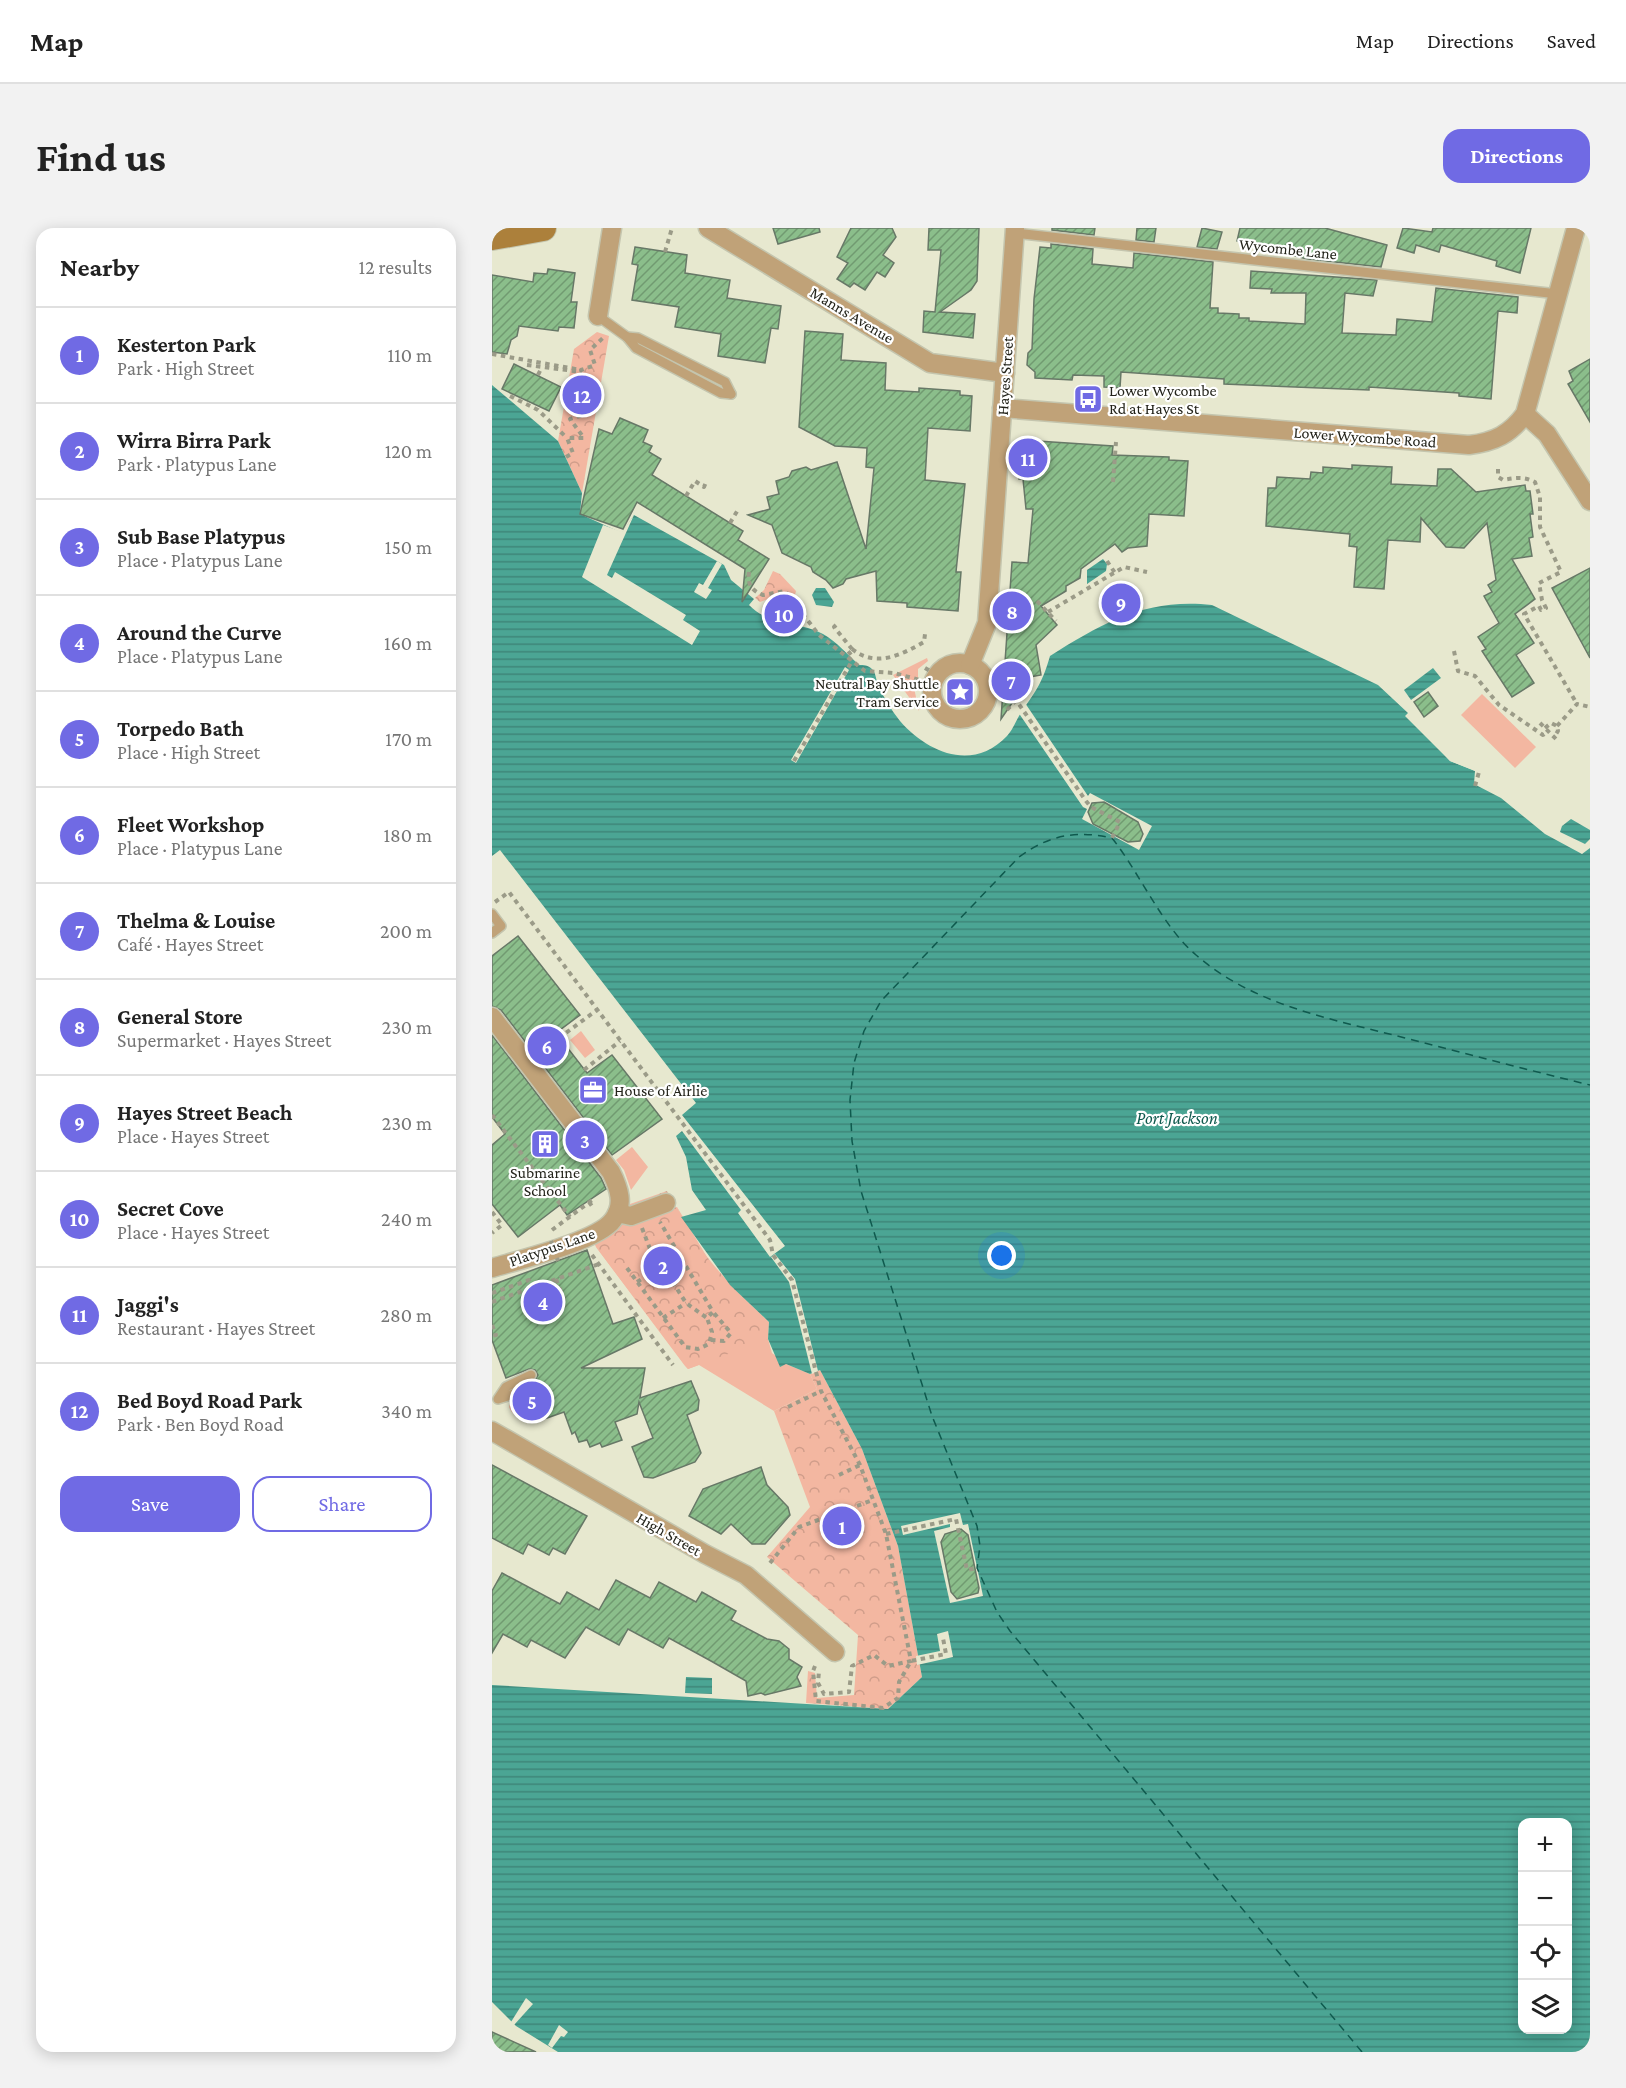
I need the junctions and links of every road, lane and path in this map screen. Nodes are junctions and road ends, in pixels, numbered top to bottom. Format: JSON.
{"nodes":[{"id":1,"x":543,"y":228,"type":"edge"},
{"id":2,"x":612,"y":228,"type":"edge"},
{"id":3,"x":672,"y":228,"type":"edge"},
{"id":4,"x":708,"y":228,"type":"edge"},
{"id":5,"x":1576,"y":228,"type":"edge"},
{"id":6,"x":1015,"y":231,"type":"edge"},
{"id":7,"x":492,"y":237,"type":"edge"},
{"id":8,"x":665,"y":252,"type":"dead end"},
{"id":9,"x":1558,"y":294,"type":"junction"},
{"id":10,"x":598,"y":316,"type":"joint"},
{"id":11,"x":607,"y":333,"type":"dead end"},
{"id":12,"x":627,"y":337,"type":"junction"},
{"id":13,"x":492,"y":354,"type":"edge"},
{"id":14,"x":527,"y":365,"type":"dead end"},
{"id":15,"x":542,"y":367,"type":"junction"},
{"id":16,"x":581,"y":371,"type":"junction"},
{"id":17,"x":1005,"y":373,"type":"junction"},
{"id":18,"x":538,"y":375,"type":"dead end"},
{"id":19,"x":510,"y":396,"type":"dead end"},
{"id":20,"x":1002,"y":408,"type":"junction"},
{"id":21,"x":1525,"y":414,"type":"junction"},
{"id":22,"x":567,"y":438,"type":"junction"},
{"id":23,"x":1116,"y":442,"type":"dead end"},
{"id":24,"x":566,"y":457,"type":"dead end"},
{"id":25,"x":1498,"y":469,"type":"dead end"},
{"id":26,"x":707,"y":480,"type":"dead end"},
{"id":27,"x":1113,"y":482,"type":"dead end"},
{"id":28,"x":686,"y":496,"type":"dead end"},
{"id":29,"x":1590,"y":501,"type":"edge"},
{"id":30,"x":739,"y":508,"type":"dead end"},
{"id":31,"x":730,"y":523,"type":"dead end"},
{"id":32,"x":1107,"y":561,"type":"dead end"},
{"id":33,"x":749,"y":572,"type":"dead end"},
{"id":34,"x":1147,"y":572,"type":"dead end"},
{"id":35,"x":1115,"y":573,"type":"junction"},
{"id":36,"x":1037,"y":601,"type":"dead end"},
{"id":37,"x":1048,"y":612,"type":"junction"},
{"id":38,"x":1056,"y":621,"type":"dead end"},
{"id":39,"x":836,"y":625,"type":"dead end"},
{"id":40,"x":925,"y":634,"type":"dead end"},
{"id":41,"x":850,"y":650,"type":"junction"},
{"id":42,"x":1454,"y":651,"type":"dead end"},
{"id":43,"x":850,"y":661,"type":"junction"},
{"id":44,"x":970,"y":665,"type":"junction"},
{"id":45,"x":928,"y":674,"type":"junction"},
{"id":46,"x":999,"y":691,"type":"dead end"},
{"id":47,"x":1015,"y":699,"type":"junction"},
{"id":48,"x":1577,"y":704,"type":"junction"},
{"id":49,"x":1590,"y":707,"type":"edge"},
{"id":50,"x":1007,"y":710,"type":"dead end"},
{"id":51,"x":1540,"y":723,"type":"dead end"},
{"id":52,"x":1557,"y":726,"type":"junction"},
{"id":53,"x":1546,"y":729,"type":"junction"},
{"id":54,"x":1554,"y":737,"type":"junction"},
{"id":55,"x":1558,"y":741,"type":"dead end"},
{"id":56,"x":794,"y":761,"type":"dead end"},
{"id":57,"x":1479,"y":772,"type":"dead end"},
{"id":58,"x":1475,"y":786,"type":"dead end"},
{"id":59,"x":1112,"y":838,"type":"dead end"},
{"id":60,"x":492,"y":904,"type":"edge"},
{"id":61,"x":492,"y":914,"type":"edge"},
{"id":62,"x":492,"y":933,"type":"edge"},
{"id":63,"x":597,"y":1010,"type":"junction"},
{"id":64,"x":492,"y":1017,"type":"edge"},
{"id":65,"x":559,"y":1038,"type":"dead end"},
{"id":66,"x":620,"y":1041,"type":"junction"},
{"id":67,"x":584,"y":1070,"type":"dead end"},
{"id":68,"x":492,"y":1115,"type":"edge"},
{"id":69,"x":595,"y":1198,"type":"dead end"},
{"id":70,"x":589,"y":1202,"type":"junction"},
{"id":71,"x":666,"y":1203,"type":"dead end"},
{"id":72,"x":594,"y":1209,"type":"dead end"},
{"id":73,"x":492,"y":1212,"type":"edge"},
{"id":74,"x":617,"y":1213,"type":"junction"},
{"id":75,"x":660,"y":1222,"type":"dead end"},
{"id":76,"x":642,"y":1229,"type":"dead end"},
{"id":77,"x":492,"y":1233,"type":"edge"},
{"id":78,"x":551,"y":1241,"type":"dead end"},
{"id":79,"x":675,"y":1249,"type":"junction"},
{"id":80,"x":590,"y":1253,"type":"dead end"},
{"id":81,"x":660,"y":1259,"type":"junction"},
{"id":82,"x":558,"y":1261,"type":"dead end"},
{"id":83,"x":599,"y":1264,"type":"junction"},
{"id":84,"x":492,"y":1268,"type":"edge"},
{"id":85,"x":627,"y":1268,"type":"dead end"},
{"id":86,"x":648,"y":1275,"type":"dead end"},
{"id":87,"x":556,"y":1279,"type":"junction"},
{"id":88,"x":638,"y":1282,"type":"junction"},
{"id":89,"x":532,"y":1287,"type":"junction"},
{"id":90,"x":492,"y":1293,"type":"edge"},
{"id":91,"x":492,"y":1302,"type":"edge"},
{"id":92,"x":565,"y":1303,"type":"dead end"},
{"id":93,"x":686,"y":1303,"type":"junction"},
{"id":94,"x":713,"y":1312,"type":"junction"},
{"id":95,"x":663,"y":1318,"type":"junction"},
{"id":96,"x":707,"y":1318,"type":"junction"},
{"id":97,"x":492,"y":1325,"type":"edge"},
{"id":98,"x":492,"y":1336,"type":"edge"},
{"id":99,"x":711,"y":1340,"type":"junction"},
{"id":100,"x":673,"y":1365,"type":"dead end"},
{"id":101,"x":531,"y":1375,"type":"dead end"},
{"id":102,"x":536,"y":1387,"type":"dead end"},
{"id":103,"x":821,"y":1391,"type":"junction"},
{"id":104,"x":495,"y":1403,"type":"edge"},
{"id":105,"x":788,"y":1407,"type":"dead end"},
{"id":106,"x":492,"y":1431,"type":"edge"},
{"id":107,"x":860,"y":1465,"type":"junction"},
{"id":108,"x":839,"y":1475,"type":"dead end"},
{"id":109,"x":873,"y":1500,"type":"junction"},
{"id":110,"x":886,"y":1534,"type":"junction"},
{"id":111,"x":770,"y":1563,"type":"dead end"},
{"id":112,"x":977,"y":1568,"type":"dead end"},
{"id":113,"x":943,"y":1638,"type":"dead end"},
{"id":114,"x":835,"y":1652,"type":"dead end"},
{"id":115,"x":911,"y":1661,"type":"junction"},
{"id":116,"x":815,"y":1666,"type":"dead end"},
{"id":117,"x":819,"y":1671,"type":"dead end"}],
"edges":[{"from":1,"to":7,"type":"main road"},
{"from":2,"to":10,"type":"street"},
{"from":3,"to":8,"type":"path"},
{"from":4,"to":17,"type":"street","name":"Manns Avenue"},
{"from":5,"to":9,"type":"street","name":"Lower Wycombe Road"},
{"from":6,"to":9,"type":"lane","name":"Wycombe Lane"},
{"from":6,"to":17,"type":"street","name":"Hayes Street"},
{"from":9,"to":21,"type":"street","name":"Lower Wycombe Road"},
{"from":10,"to":12,"type":"lane"},
{"from":11,"to":16,"type":"path"},
{"from":12,"to":12,"type":"lane"},
{"from":13,"to":16,"type":"path"},
{"from":14,"to":15,"type":"path"},
{"from":15,"to":16,"type":"path"},
{"from":15,"to":18,"type":"path"},
{"from":16,"to":22,"type":"path"},
{"from":17,"to":20,"type":"street","name":"Hayes Street"},
{"from":19,"to":22,"type":"path"},
{"from":20,"to":21,"type":"street","name":"Lower Wycombe Road"},
{"from":20,"to":44,"type":"street","name":"Hayes Street"},
{"from":21,"to":29,"type":"street"},
{"from":22,"to":24,"type":"path"},
{"from":23,"to":27,"type":"path"},
{"from":25,"to":48,"type":"path"},
{"from":26,"to":28,"type":"path"},
{"from":30,"to":31,"type":"path"},
{"from":32,"to":35,"type":"path"},
{"from":33,"to":43,"type":"path"},
{"from":34,"to":35,"type":"path"},
{"from":35,"to":37,"type":"path"},
{"from":36,"to":37,"type":"path"},
{"from":37,"to":38,"type":"path"},
{"from":39,"to":41,"type":"path"},
{"from":40,"to":41,"type":"path"},
{"from":41,"to":43,"type":"path"},
{"from":42,"to":53,"type":"path"},
{"from":43,"to":45,"type":"path"},
{"from":43,"to":56,"type":"path"},
{"from":44,"to":45,"type":"street"},
{"from":44,"to":45,"type":"street"},
{"from":46,"to":47,"type":"path"},
{"from":47,"to":50,"type":"path"},
{"from":47,"to":59,"type":"path"},
{"from":48,"to":49,"type":"path"},
{"from":48,"to":52,"type":"path"},
{"from":51,"to":53,"type":"path"},
{"from":52,"to":53,"type":"path"},
{"from":52,"to":54,"type":"path"},
{"from":53,"to":54,"type":"path"},
{"from":54,"to":55,"type":"path"},
{"from":57,"to":58,"type":"path"},
{"from":60,"to":63,"type":"path"},
{"from":61,"to":62,"type":"lane"},
{"from":63,"to":65,"type":"path"},
{"from":63,"to":66,"type":"path"},
{"from":64,"to":74,"type":"street"},
{"from":66,"to":67,"type":"path"},
{"from":66,"to":103,"type":"path"},
{"from":68,"to":70,"type":"path"},
{"from":69,"to":70,"type":"path"},
{"from":70,"to":72,"type":"path"},
{"from":71,"to":74,"type":"street"},
{"from":73,"to":77,"type":"path"},
{"from":74,"to":84,"type":"street","name":"Platypus Lane"},
{"from":75,"to":79,"type":"path"},
{"from":76,"to":81,"type":"path"},
{"from":78,"to":82,"type":"path","bridge":true},
{"from":79,"to":81,"type":"path"},
{"from":79,"to":94,"type":"path"},
{"from":80,"to":83,"type":"path"},
{"from":81,"to":93,"type":"path"},
{"from":83,"to":87,"type":"path"},
{"from":83,"to":100,"type":"path"},
{"from":85,"to":88,"type":"path"},
{"from":86,"to":88,"type":"path"},
{"from":87,"to":89,"type":"path"},
{"from":87,"to":92,"type":"path"},
{"from":88,"to":95,"type":"path"},
{"from":89,"to":90,"type":"path"},
{"from":89,"to":91,"type":"path"},
{"from":93,"to":95,"type":"path"},
{"from":93,"to":96,"type":"path"},
{"from":94,"to":96,"type":"path"},
{"from":94,"to":99,"type":"path"},
{"from":95,"to":99,"type":"path"},
{"from":96,"to":99,"type":"path"},
{"from":97,"to":98,"type":"path"},
{"from":101,"to":104,"type":"lane"},
{"from":102,"to":104,"type":"lane"},
{"from":103,"to":105,"type":"path"},
{"from":103,"to":107,"type":"path"},
{"from":106,"to":114,"type":"street","name":"High Street"},
{"from":107,"to":108,"type":"path"},
{"from":107,"to":109,"type":"path"},
{"from":109,"to":110,"type":"path"},
{"from":109,"to":111,"type":"path"},
{"from":110,"to":112,"type":"path"},
{"from":110,"to":115,"type":"path"},
{"from":113,"to":115,"type":"path"},
{"from":115,"to":116,"type":"path"},
{"from":115,"to":117,"type":"path"}]}
